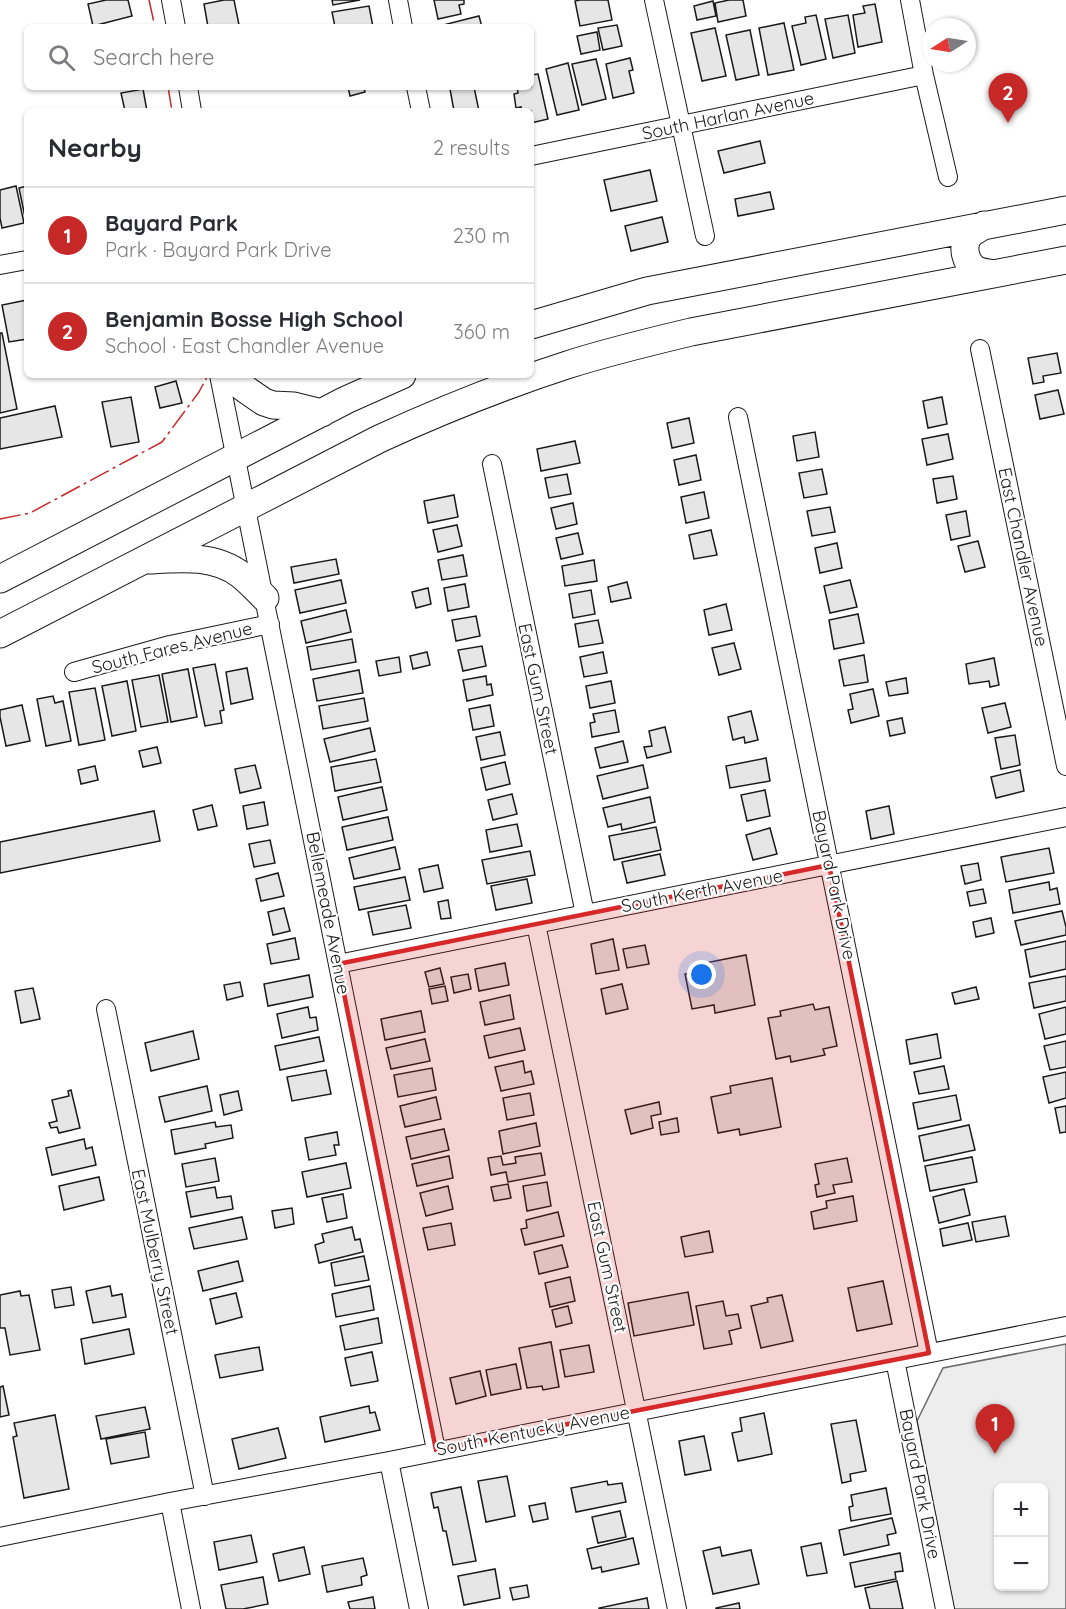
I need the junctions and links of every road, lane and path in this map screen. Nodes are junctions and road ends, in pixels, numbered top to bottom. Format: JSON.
{"nodes":[{"id":1,"x":171,"y":0,"type":"edge"},
{"id":2,"x":398,"y":0,"type":"edge"},
{"id":3,"x":654,"y":0,"type":"edge"},
{"id":4,"x":910,"y":0,"type":"edge"},
{"id":5,"x":175,"y":24,"type":"edge"},
{"id":6,"x":402,"y":24,"type":"edge"},
{"id":7,"x":924,"y":75,"type":"junction"},
{"id":8,"x":188,"y":90,"type":"edge"},
{"id":9,"x":417,"y":90,"type":"edge"},
{"id":10,"x":192,"y":108,"type":"edge"},
{"id":11,"x":420,"y":108,"type":"edge"},
{"id":12,"x":680,"y":126,"type":"junction"},
{"id":13,"x":534,"y":155,"type":"edge"},
{"id":14,"x":948,"y":177,"type":"dead end"},
{"id":15,"x":1066,"y":210,"type":"edge"},
{"id":16,"x":984,"y":225,"type":"junction"},
{"id":17,"x":705,"y":236,"type":"dead end"},
{"id":18,"x":1066,"y":260,"type":"edge"},
{"id":19,"x":24,"y":261,"type":"edge"},
{"id":20,"x":0,"y":265,"type":"edge"},
{"id":21,"x":994,"y":274,"type":"junction"},
{"id":22,"x":534,"y":324,"type":"edge"},
{"id":23,"x":980,"y":349,"type":"dead end"},
{"id":24,"x":534,"y":377,"type":"edge"},
{"id":25,"x":220,"y":378,"type":"edge"},
{"id":26,"x":229,"y":378,"type":"edge"},
{"id":27,"x":396,"y":378,"type":"edge"},
{"id":28,"x":531,"y":378,"type":"edge"},
{"id":29,"x":322,"y":413,"type":"junction"},
{"id":30,"x":738,"y":417,"type":"dead end"},
{"id":31,"x":236,"y":458,"type":"junction"},
{"id":32,"x":492,"y":464,"type":"dead end"},
{"id":33,"x":246,"y":507,"type":"junction"},
{"id":34,"x":141,"y":561,"type":"junction"},
{"id":35,"x":0,"y":579,"type":"edge"},
{"id":36,"x":265,"y":598,"type":"junction"},
{"id":37,"x":270,"y":624,"type":"junction"},
{"id":38,"x":0,"y":634,"type":"edge"},
{"id":39,"x":74,"y":672,"type":"dead end"},
{"id":40,"x":1066,"y":766,"type":"edge"},
{"id":41,"x":1066,"y":817,"type":"edge"},
{"id":42,"x":830,"y":865,"type":"junction"},
{"id":43,"x":585,"y":915,"type":"junction"},
{"id":44,"x":536,"y":924,"type":"junction"},
{"id":45,"x":338,"y":964,"type":"junction"},
{"id":46,"x":106,"y":1009,"type":"dead end"},
{"id":47,"x":1066,"y":1326,"type":"edge"},
{"id":48,"x":929,"y":1353,"type":"junction"},
{"id":49,"x":896,"y":1360,"type":"junction"},
{"id":50,"x":637,"y":1411,"type":"junction"},
{"id":51,"x":436,"y":1450,"type":"junction"},
{"id":52,"x":389,"y":1461,"type":"junction"},
{"id":53,"x":205,"y":1496,"type":"junction"},
{"id":54,"x":170,"y":1502,"type":"junction"},
{"id":55,"x":0,"y":1537,"type":"edge"},
{"id":56,"x":190,"y":1609,"type":"edge"},
{"id":57,"x":419,"y":1609,"type":"edge"},
{"id":58,"x":677,"y":1609,"type":"edge"},
{"id":59,"x":945,"y":1609,"type":"edge"}],
"edges":[{"from":1,"to":5,"type":"street"},
{"from":2,"to":6,"type":"street"},
{"from":3,"to":12,"type":"street"},
{"from":4,"to":7,"type":"street"},
{"from":7,"to":12,"type":"street","name":"South Harlan Avenue"},
{"from":7,"to":14,"type":"street"},
{"from":8,"to":10,"type":"street"},
{"from":9,"to":11,"type":"street"},
{"from":12,"to":13,"type":"street","name":"South Harlan Avenue"},
{"from":12,"to":17,"type":"street"},
{"from":15,"to":16,"type":"highway"},
{"from":16,"to":21,"type":"highway"},
{"from":16,"to":22,"type":"highway"},
{"from":18,"to":21,"type":"highway"},
{"from":19,"to":20,"type":"street"},
{"from":21,"to":24,"type":"highway"},
{"from":23,"to":40,"type":"street","name":"East Chandler Avenue"},
{"from":25,"to":31,"type":"street","name":"Bellemeade Avenue"},
{"from":26,"to":29,"type":"highway"},
{"from":27,"to":29,"type":"highway"},
{"from":28,"to":33,"type":"highway"},
{"from":29,"to":31,"type":"highway"},
{"from":30,"to":42,"type":"street","name":"Bayard Park Drive"},
{"from":31,"to":33,"type":"street","name":"Bellemeade Avenue"},
{"from":31,"to":35,"type":"highway"},
{"from":32,"to":43,"type":"street","name":"East Gum Street"},
{"from":33,"to":34,"type":"highway"},
{"from":33,"to":36,"type":"street","name":"Bellemeade Avenue"},
{"from":34,"to":36,"type":"highway"},
{"from":34,"to":38,"type":"highway"},
{"from":36,"to":37,"type":"street","name":"Bellemeade Avenue"},
{"from":37,"to":39,"type":"street","name":"South Fares Avenue"},
{"from":37,"to":45,"type":"street","name":"Bellemeade Avenue"},
{"from":41,"to":42,"type":"street","name":"South Kerth Avenue"},
{"from":42,"to":43,"type":"street","name":"South Kerth Avenue"},
{"from":42,"to":48,"type":"street","name":"Bayard Park Drive"},
{"from":43,"to":44,"type":"street","name":"South Kerth Avenue"},
{"from":44,"to":45,"type":"street","name":"South Kerth Avenue"},
{"from":44,"to":50,"type":"street","name":"East Gum Street"},
{"from":45,"to":51,"type":"street","name":"Bellemeade Avenue"},
{"from":46,"to":53,"type":"street","name":"East Mulberry Street"},
{"from":47,"to":48,"type":"street","name":"South Kentucky Avenue"},
{"from":48,"to":49,"type":"street","name":"South Kentucky Avenue"},
{"from":49,"to":50,"type":"street","name":"South Kentucky Avenue"},
{"from":49,"to":59,"type":"street","name":"Bayard Park Drive"},
{"from":50,"to":51,"type":"street","name":"South Kentucky Avenue"},
{"from":50,"to":58,"type":"street","name":"East Gum Street"},
{"from":51,"to":52,"type":"street","name":"South Kentucky Avenue"},
{"from":52,"to":53,"type":"street","name":"South Kentucky Avenue"},
{"from":52,"to":57,"type":"street"},
{"from":53,"to":54,"type":"street","name":"South Kentucky Avenue"},
{"from":54,"to":55,"type":"street","name":"South Kentucky Avenue"},
{"from":54,"to":56,"type":"street"}]}
